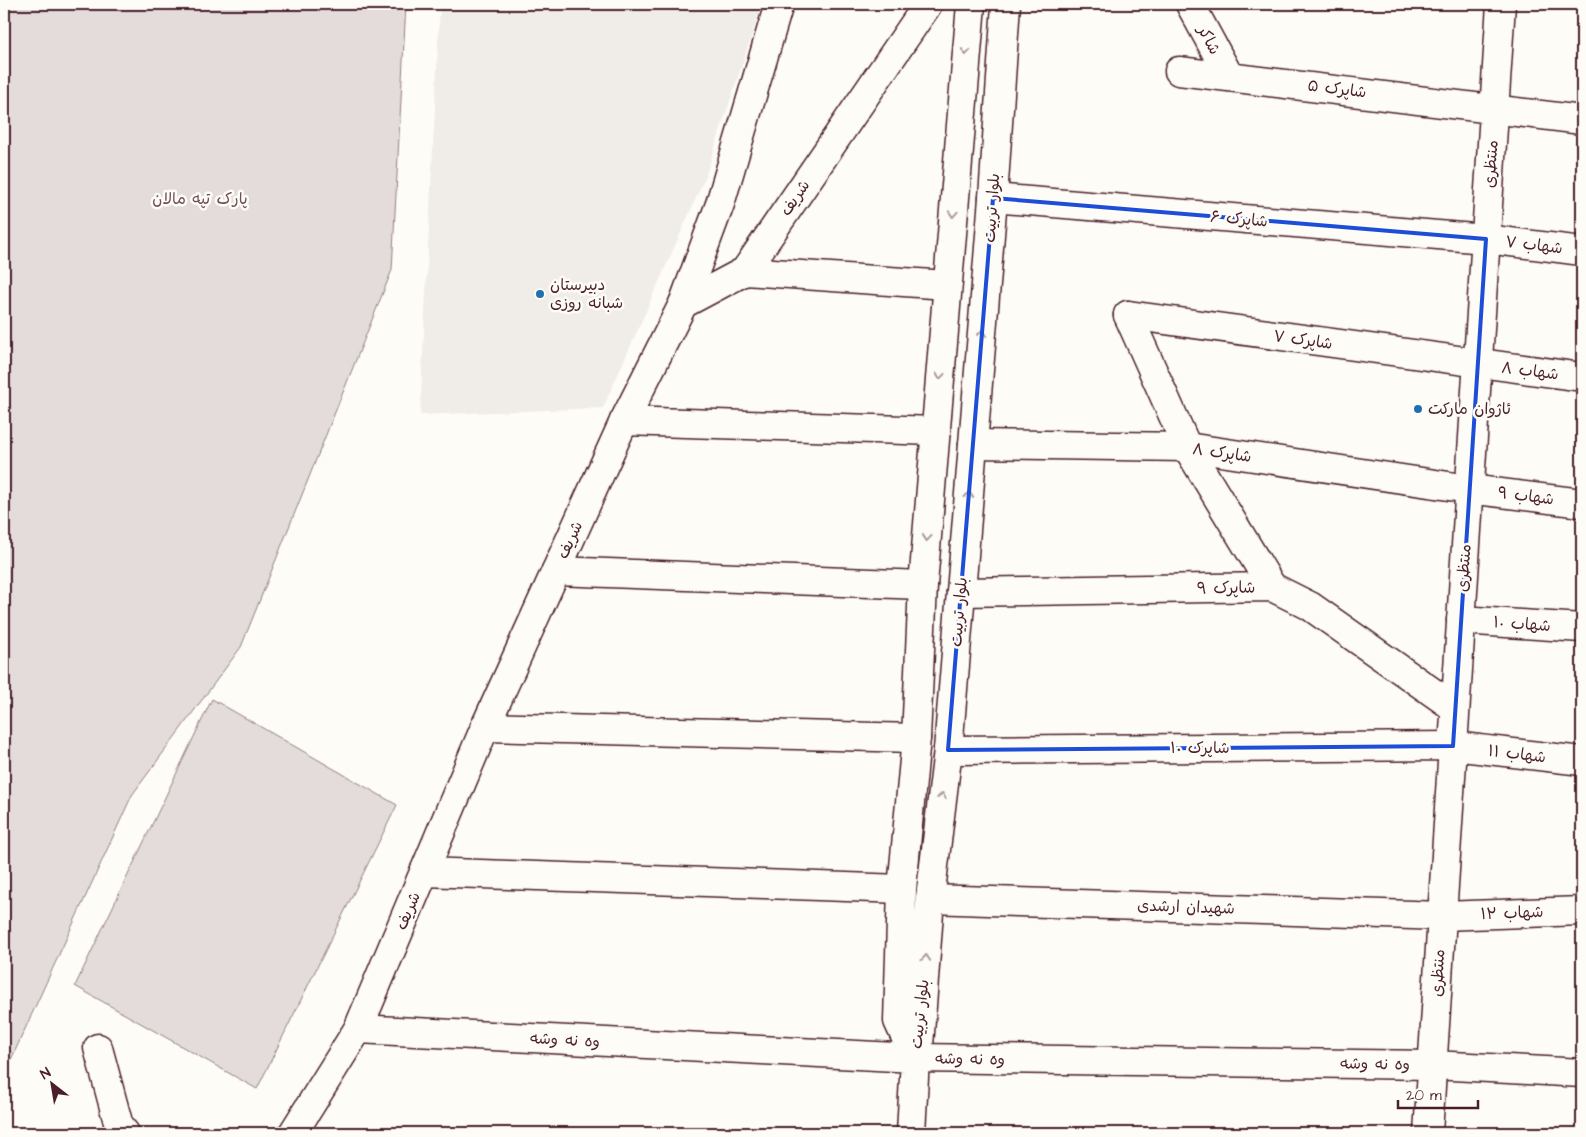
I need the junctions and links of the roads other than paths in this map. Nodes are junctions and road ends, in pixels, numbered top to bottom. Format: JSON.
{"nodes":[{"id":1,"x":779,"y":4,"type":"edge"},
{"id":2,"x":928,"y":4,"type":"edge"},
{"id":3,"x":971,"y":4,"type":"edge"},
{"id":4,"x":1006,"y":4,"type":"edge"},
{"id":5,"x":1190,"y":4,"type":"edge"},
{"id":6,"x":1501,"y":4,"type":"edge"},
{"id":7,"x":1179,"y":71,"type":"dead end"},
{"id":8,"x":1229,"y":76,"type":"junction"},
{"id":9,"x":1494,"y":108,"type":"junction"},
{"id":10,"x":1582,"y":120,"type":"edge"},
{"id":11,"x":993,"y":198,"type":"junction"},
{"id":12,"x":1486,"y":239,"type":"junction"},
{"id":13,"x":1582,"y":251,"type":"edge"},
{"id":14,"x":745,"y":271,"type":"junction"},
{"id":15,"x":948,"y":285,"type":"junction"},
{"id":16,"x":683,"y":304,"type":"junction"},
{"id":17,"x":1478,"y":364,"type":"junction"},
{"id":18,"x":1582,"y":377,"type":"edge"},
{"id":19,"x":624,"y":421,"type":"junction"},
{"id":20,"x":936,"y":431,"type":"junction"},
{"id":21,"x":973,"y":444,"type":"junction"},
{"id":22,"x":1187,"y":447,"type":"junction"},
{"id":23,"x":1469,"y":489,"type":"junction"},
{"id":24,"x":1582,"y":502,"type":"edge"},
{"id":25,"x":556,"y":571,"type":"junction"},
{"id":26,"x":923,"y":585,"type":"junction"},
{"id":27,"x":1272,"y":587,"type":"junction"},
{"id":28,"x":961,"y":592,"type":"junction"},
{"id":29,"x":1461,"y":620,"type":"junction"},
{"id":30,"x":1582,"y":628,"type":"edge"},
{"id":31,"x":1455,"y":708,"type":"junction"},
{"id":32,"x":485,"y":727,"type":"junction"},
{"id":33,"x":916,"y":738,"type":"junction"},
{"id":34,"x":1452,"y":746,"type":"junction"},
{"id":35,"x":948,"y":750,"type":"junction"},
{"id":36,"x":1582,"y":761,"type":"edge"},
{"id":37,"x":424,"y":872,"type":"junction"},
{"id":38,"x":902,"y":889,"type":"junction"},
{"id":39,"x":930,"y":899,"type":"junction"},
{"id":40,"x":1582,"y":911,"type":"edge"},
{"id":41,"x":1442,"y":916,"type":"junction"},
{"id":42,"x":358,"y":1029,"type":"junction"},
{"id":43,"x":98,"y":1048,"type":"dead end"},
{"id":44,"x":915,"y":1058,"type":"junction"},
{"id":45,"x":1433,"y":1065,"type":"junction"},
{"id":46,"x":1582,"y":1073,"type":"edge"},
{"id":47,"x":125,"y":1133,"type":"edge"},
{"id":48,"x":293,"y":1133,"type":"edge"},
{"id":49,"x":911,"y":1133,"type":"edge"},
{"id":50,"x":1428,"y":1133,"type":"edge"}],
"edges":[{"from":1,"to":16,"type":"street"},
{"from":2,"to":14,"type":"street","name":"شریف"},
{"from":3,"to":15,"type":"street","name":"بلوار تربیت","one_way":true},
{"from":4,"to":11,"type":"street","name":"بلوار تربیت"},
{"from":5,"to":8,"type":"street","name":"شاکر"},
{"from":6,"to":9,"type":"street","name":"منتظری"},
{"from":7,"to":8,"type":"street","name":"شاپرک ۵"},
{"from":8,"to":9,"type":"street","name":"شاپرک ۵"},
{"from":9,"to":10,"type":"street","name":"شاپرک ۵"},
{"from":9,"to":12,"type":"street","name":"منتظری"},
{"from":11,"to":12,"type":"street","name":"شاپرک ۶"},
{"from":21,"to":11,"type":"street","name":"بلوار تربیت","one_way":true},
{"from":12,"to":13,"type":"street","name":"شهاب ۷"},
{"from":12,"to":17,"type":"street","name":"منتظری"},
{"from":14,"to":15,"type":"street"},
{"from":14,"to":16,"type":"street","name":"شریف"},
{"from":15,"to":20,"type":"street","name":"بلوار تربیت","one_way":true},
{"from":16,"to":19,"type":"street","name":"شریف"},
{"from":17,"to":18,"type":"street","name":"شهاب ۸"},
{"from":17,"to":22,"type":"street","name":"شاپرک ۷"},
{"from":17,"to":23,"type":"street","name":"منتظری"},
{"from":19,"to":20,"type":"street"},
{"from":19,"to":25,"type":"street","name":"شریف"},
{"from":20,"to":26,"type":"street","name":"بلوار تربیت","one_way":true},
{"from":21,"to":22,"type":"street","name":"شاپرک ۸"},
{"from":28,"to":21,"type":"street","name":"بلوار تربیت","one_way":true},
{"from":22,"to":23,"type":"street","name":"شاپرک ۸"},
{"from":22,"to":27,"type":"street"},
{"from":23,"to":24,"type":"street","name":"شهاب ۹"},
{"from":23,"to":29,"type":"street","name":"منتظری"},
{"from":25,"to":26,"type":"street"},
{"from":25,"to":32,"type":"street","name":"شریف"},
{"from":26,"to":33,"type":"street","name":"بلوار تربیت"},
{"from":27,"to":28,"type":"street","name":"شاپرک ۹"},
{"from":27,"to":31,"type":"street","name":"شاپرک ۹"},
{"from":28,"to":35,"type":"street","name":"بلوار تربیت"},
{"from":29,"to":30,"type":"street","name":"شهاب ۱۰"},
{"from":29,"to":31,"type":"street","name":"منتظری"},
{"from":31,"to":34,"type":"street","name":"منتظری"},
{"from":32,"to":33,"type":"street"},
{"from":32,"to":37,"type":"street","name":"شریف"},
{"from":33,"to":38,"type":"street","name":"بلوار تربیت"},
{"from":34,"to":35,"type":"street","name":"شاپرک ۱۰"},
{"from":34,"to":36,"type":"street","name":"شهاب ۱۱"},
{"from":34,"to":41,"type":"street","name":"منتظری"},
{"from":39,"to":35,"type":"street","name":"بلوار تربیت","one_way":true},
{"from":37,"to":38,"type":"street"},
{"from":37,"to":42,"type":"street","name":"شریف"},
{"from":38,"to":44,"type":"street","name":"بلوار تربیت"},
{"from":39,"to":41,"type":"street","name":"شهیدان ارشدی"},
{"from":44,"to":39,"type":"street","name":"بلوار تربیت","one_way":true},
{"from":40,"to":41,"type":"street","name":"شهاب ۱۲"},
{"from":41,"to":45,"type":"street","name":"منتظری"},
{"from":42,"to":44,"type":"street","name":"وه نه وشه"},
{"from":42,"to":48,"type":"street","name":"شریف"},
{"from":43,"to":47,"type":"street"},
{"from":44,"to":45,"type":"street","name":"وه نه وشه"},
{"from":44,"to":49,"type":"street"},
{"from":45,"to":46,"type":"street","name":"وه نه وشه"},
{"from":45,"to":50,"type":"street","name":"منتظری"}]}
